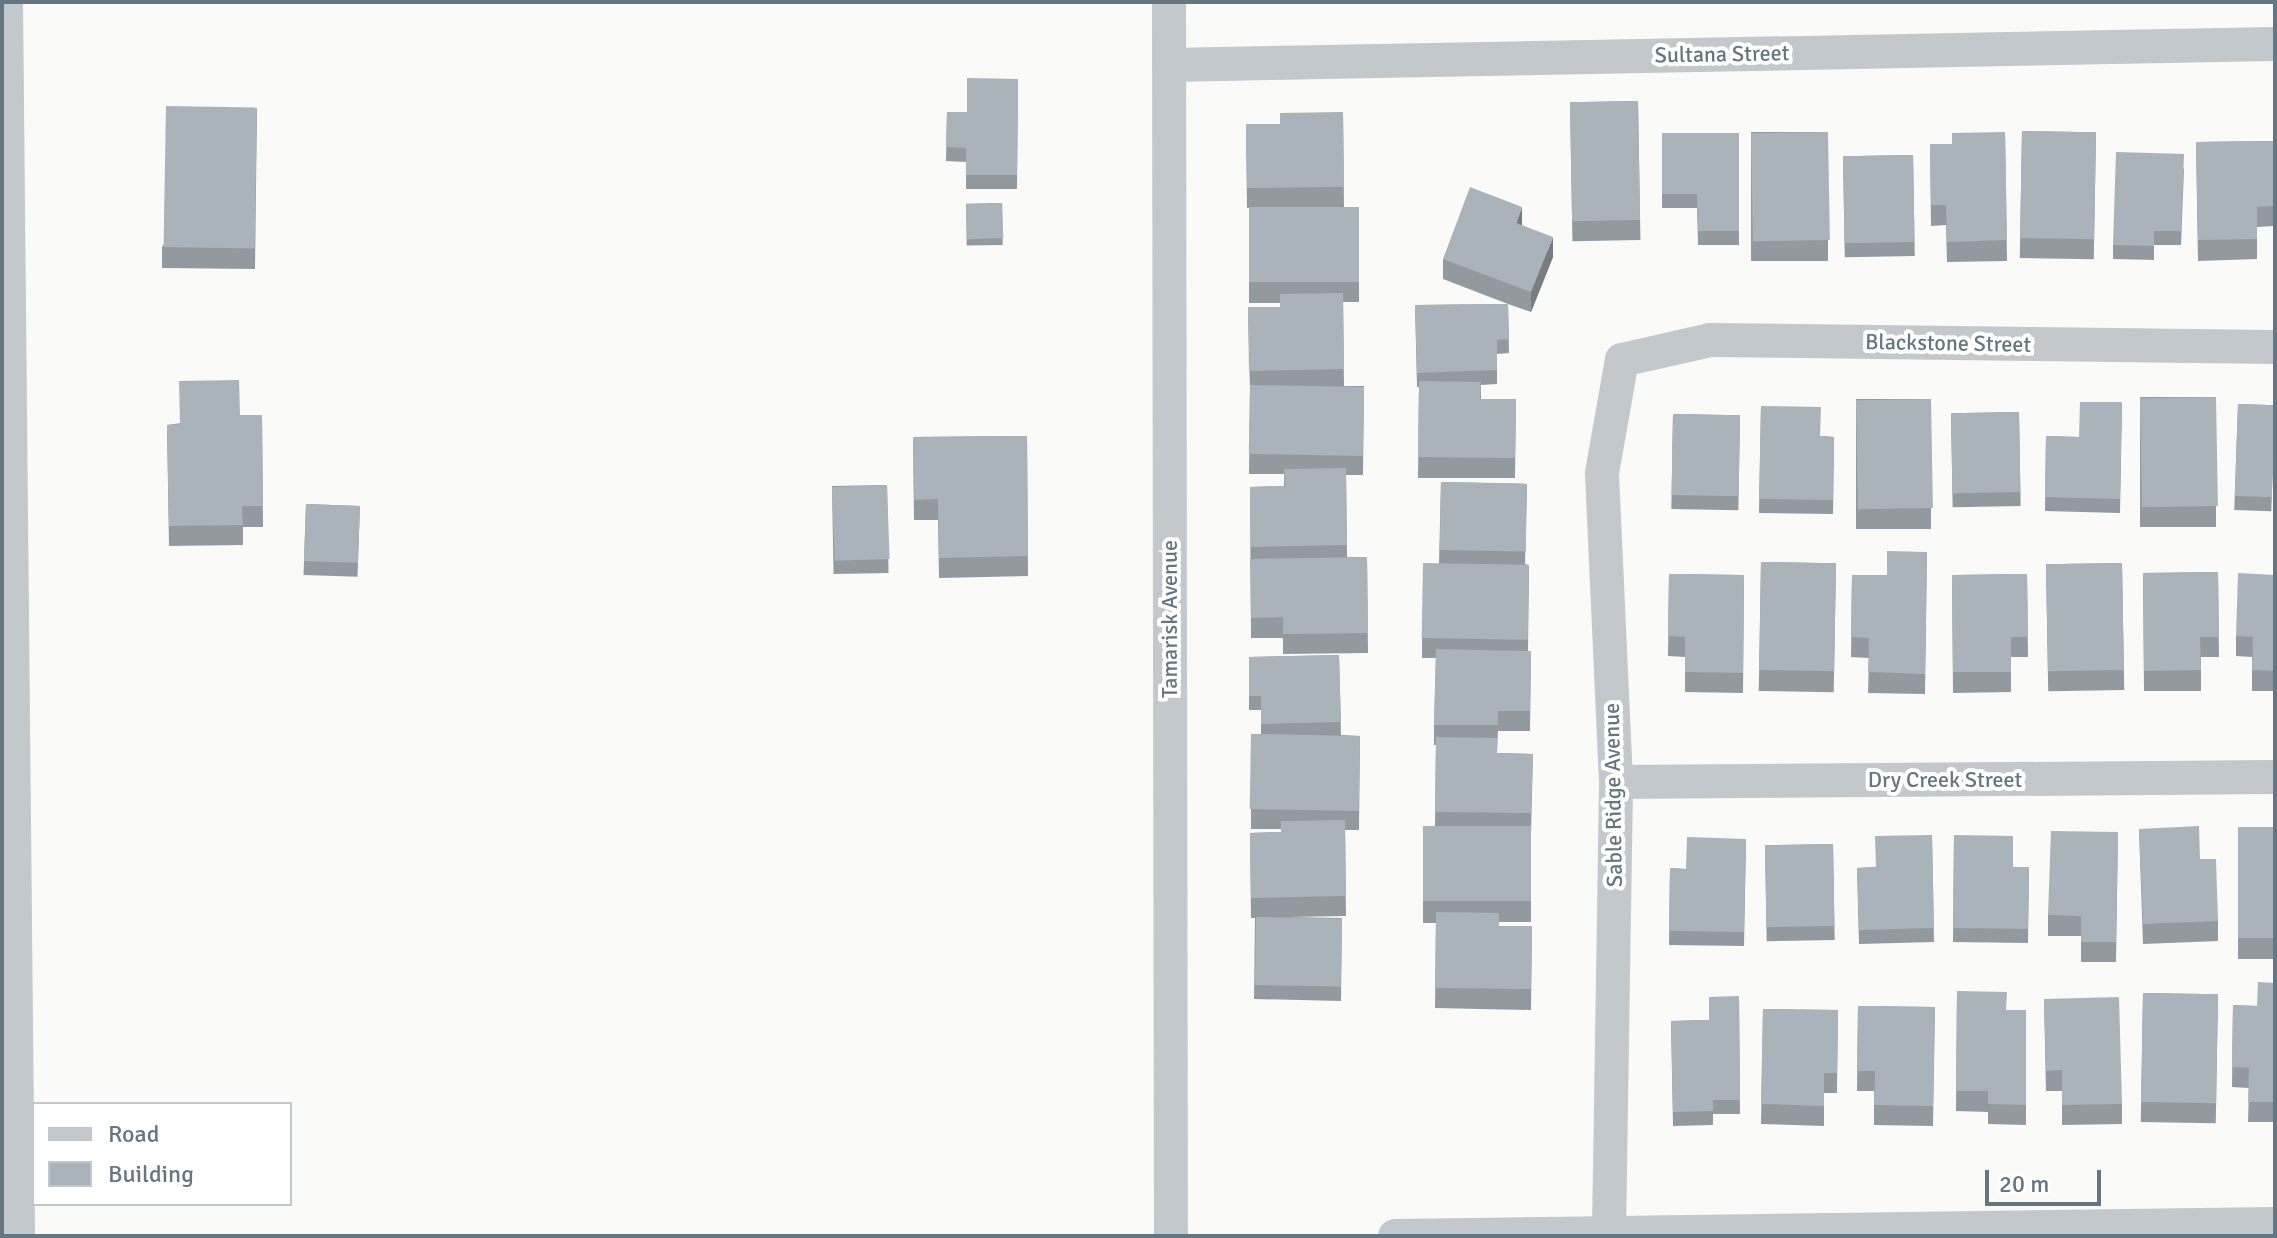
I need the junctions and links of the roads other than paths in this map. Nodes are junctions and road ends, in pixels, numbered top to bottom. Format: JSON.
{"nodes":[{"id":1,"x":6,"y":2,"type":"edge"},
{"id":2,"x":1169,"y":2,"type":"edge"},
{"id":3,"x":2275,"y":44,"type":"edge"},
{"id":4,"x":1169,"y":65,"type":"junction"},
{"id":5,"x":2275,"y":347,"type":"edge"},
{"id":6,"x":1622,"y":360,"type":"joint"},
{"id":7,"x":2275,"y":777,"type":"edge"},
{"id":8,"x":1616,"y":782,"type":"junction"},
{"id":9,"x":2275,"y":1224,"type":"edge"},
{"id":10,"x":1609,"y":1232,"type":"junction"},
{"id":11,"x":18,"y":1236,"type":"edge"},
{"id":12,"x":1171,"y":1236,"type":"edge"},
{"id":13,"x":1395,"y":1236,"type":"edge"}],
"edges":[{"from":1,"to":11,"type":"street"},
{"from":2,"to":4,"type":"street","name":"Tamarisk Avenue"},
{"from":3,"to":4,"type":"street","name":"Sultana Street"},
{"from":4,"to":12,"type":"street","name":"Tamarisk Avenue"},
{"from":5,"to":6,"type":"street","name":"Blackstone Street"},
{"from":6,"to":8,"type":"street","name":"Sable Ridge Avenue"},
{"from":7,"to":8,"type":"street","name":"Dry Creek Street"},
{"from":8,"to":10,"type":"street","name":"Sable Ridge Avenue"},
{"from":9,"to":10,"type":"street"},
{"from":10,"to":13,"type":"street"}]}
